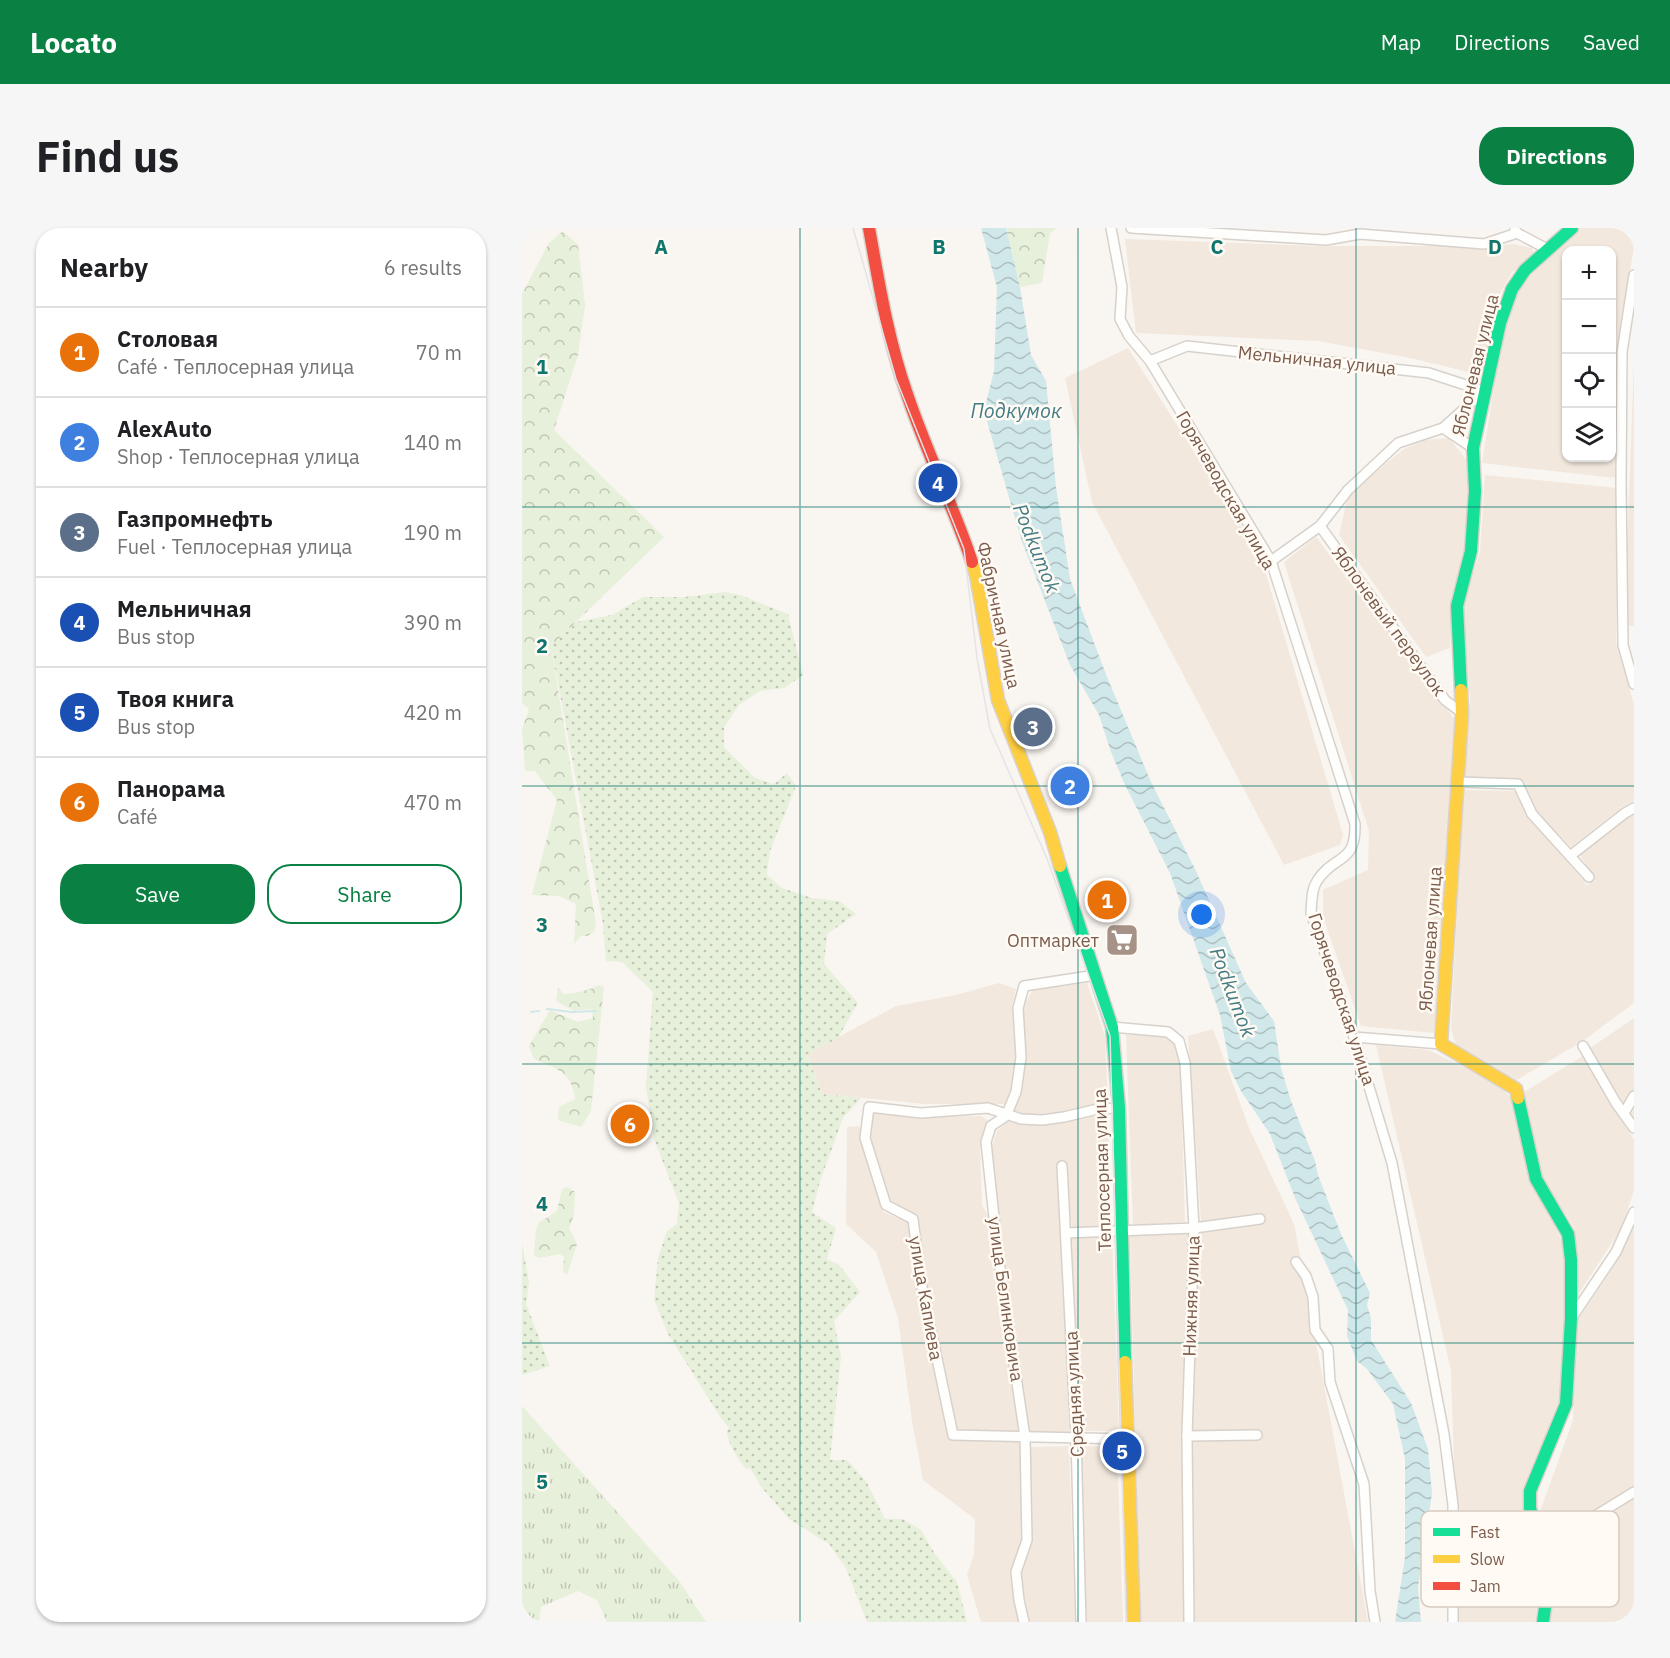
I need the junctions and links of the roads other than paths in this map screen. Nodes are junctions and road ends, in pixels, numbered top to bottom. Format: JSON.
{"nodes":[{"id":1,"x":869,"y":228,"type":"edge"},
{"id":2,"x":1110,"y":228,"type":"edge"},
{"id":3,"x":1131,"y":228,"type":"edge"},
{"id":4,"x":1572,"y":228,"type":"edge"},
{"id":5,"x":1515,"y":231,"type":"edge"},
{"id":6,"x":1549,"y":250,"type":"junction"},
{"id":7,"x":1634,"y":274,"type":"edge"},
{"id":8,"x":1150,"y":361,"type":"junction"},
{"id":9,"x":1484,"y":391,"type":"junction"},
{"id":10,"x":1443,"y":428,"type":"junction"},
{"id":11,"x":1473,"y":448,"type":"junction"},
{"id":12,"x":1320,"y":526,"type":"junction"},
{"id":13,"x":1271,"y":561,"type":"junction"},
{"id":14,"x":1634,"y":684,"type":"edge"},
{"id":15,"x":1462,"y":713,"type":"junction"},
{"id":16,"x":1010,"y":734,"type":"joint"},
{"id":17,"x":1459,"y":782,"type":"junction"},
{"id":18,"x":1634,"y":808,"type":"edge"},
{"id":19,"x":1570,"y":856,"type":"junction"},
{"id":20,"x":1589,"y":877,"type":"dead end"},
{"id":21,"x":1096,"y":975,"type":"junction"},
{"id":22,"x":1112,"y":1027,"type":"junction"},
{"id":23,"x":1354,"y":1037,"type":"junction"},
{"id":24,"x":1441,"y":1044,"type":"junction"},
{"id":25,"x":1583,"y":1046,"type":"dead end"},
{"id":26,"x":1634,"y":1096,"type":"edge"},
{"id":27,"x":1119,"y":1108,"type":"junction"},
{"id":28,"x":1624,"y":1113,"type":"junction"},
{"id":29,"x":1006,"y":1116,"type":"junction"},
{"id":30,"x":1634,"y":1128,"type":"edge"},
{"id":31,"x":1062,"y":1166,"type":"dead end"},
{"id":32,"x":1634,"y":1212,"type":"edge"},
{"id":33,"x":1260,"y":1219,"type":"dead end"},
{"id":34,"x":1194,"y":1228,"type":"junction"},
{"id":35,"x":1122,"y":1231,"type":"junction"},
{"id":36,"x":1066,"y":1233,"type":"junction"},
{"id":37,"x":1296,"y":1262,"type":"dead end"},
{"id":38,"x":1571,"y":1319,"type":"junction"},
{"id":39,"x":1257,"y":1435,"type":"dead end"},
{"id":40,"x":1187,"y":1436,"type":"junction"},
{"id":41,"x":1025,"y":1437,"type":"junction"},
{"id":42,"x":1076,"y":1438,"type":"junction"},
{"id":43,"x":1127,"y":1439,"type":"junction"},
{"id":44,"x":1634,"y":1492,"type":"edge"},
{"id":45,"x":1453,"y":1511,"type":"edge"},
{"id":46,"x":1531,"y":1511,"type":"edge"},
{"id":47,"x":1603,"y":1511,"type":"edge"},
{"id":48,"x":1454,"y":1607,"type":"edge"},
{"id":49,"x":1545,"y":1607,"type":"edge"},
{"id":50,"x":1024,"y":1622,"type":"edge"},
{"id":51,"x":1081,"y":1622,"type":"edge"},
{"id":52,"x":1134,"y":1622,"type":"edge"},
{"id":53,"x":1189,"y":1622,"type":"edge"},
{"id":54,"x":1375,"y":1622,"type":"edge"},
{"id":55,"x":1454,"y":1622,"type":"edge"},
{"id":56,"x":1543,"y":1622,"type":"edge"}],
"edges":[{"from":1,"to":16,"type":"street","name":"Фабричная улица"},
{"from":2,"to":8,"type":"street","name":"Горячеводская улица"},
{"from":3,"to":5,"type":"street"},
{"from":4,"to":6,"type":"street","name":"Яблоневая улица"},
{"from":5,"to":6,"type":"street"},
{"from":6,"to":9,"type":"street","name":"Яблоневая улица"},
{"from":7,"to":14,"type":"street"},
{"from":8,"to":9,"type":"street","name":"Мельничная улица"},
{"from":8,"to":13,"type":"street","name":"Горячеводская улица"},
{"from":9,"to":10,"type":"street"},
{"from":9,"to":11,"type":"street","name":"Яблоневая улица"},
{"from":10,"to":11,"type":"street"},
{"from":10,"to":12,"type":"street"},
{"from":11,"to":15,"type":"street","name":"Яблоневая улица"},
{"from":12,"to":13,"type":"street"},
{"from":12,"to":15,"type":"street","name":"Яблоневый переулок"},
{"from":13,"to":23,"type":"street","name":"Горячеводская улица"},
{"from":15,"to":17,"type":"street","name":"Яблоневая улица"},
{"from":16,"to":21,"type":"street","name":"Теплосерная улица"},
{"from":17,"to":19,"type":"street"},
{"from":17,"to":24,"type":"street","name":"Яблоневая улица"},
{"from":18,"to":19,"type":"street"},
{"from":19,"to":20,"type":"street"},
{"from":21,"to":22,"type":"street","name":"Теплосерная улица"},
{"from":21,"to":29,"type":"street","name":"улица Белинковича"},
{"from":22,"to":27,"type":"street","name":"Теплосерная улица"},
{"from":22,"to":34,"type":"street","name":"Нижняя улица"},
{"from":23,"to":24,"type":"street"},
{"from":23,"to":45,"type":"street","name":"Горячеводская улица"},
{"from":24,"to":38,"type":"street"},
{"from":25,"to":28,"type":"street"},
{"from":26,"to":28,"type":"street"},
{"from":27,"to":29,"type":"street"},
{"from":27,"to":35,"type":"street","name":"Теплосерная улица"},
{"from":28,"to":30,"type":"street"},
{"from":29,"to":41,"type":"street","name":"улица Белинковича"},
{"from":29,"to":41,"type":"street","name":"улица Капиева"},
{"from":31,"to":36,"type":"street","name":"Средняя улица"},
{"from":32,"to":38,"type":"street"},
{"from":33,"to":34,"type":"street"},
{"from":34,"to":35,"type":"street"},
{"from":34,"to":40,"type":"street","name":"Нижняя улица"},
{"from":35,"to":36,"type":"street"},
{"from":35,"to":43,"type":"street","name":"Теплосерная улица"},
{"from":36,"to":42,"type":"street","name":"Средняя улица"},
{"from":37,"to":54,"type":"street"},
{"from":38,"to":46,"type":"street"},
{"from":39,"to":40,"type":"street"},
{"from":40,"to":53,"type":"street","name":"Нижняя улица"},
{"from":41,"to":42,"type":"street"},
{"from":41,"to":50,"type":"street","name":"улица Белинковича"},
{"from":42,"to":43,"type":"street"},
{"from":42,"to":51,"type":"street","name":"Средняя улица"},
{"from":43,"to":52,"type":"street","name":"Теплосерная улица"},
{"from":44,"to":47,"type":"street"},
{"from":48,"to":55,"type":"street","name":"Горячеводская улица"},
{"from":49,"to":56,"type":"street"}]}
